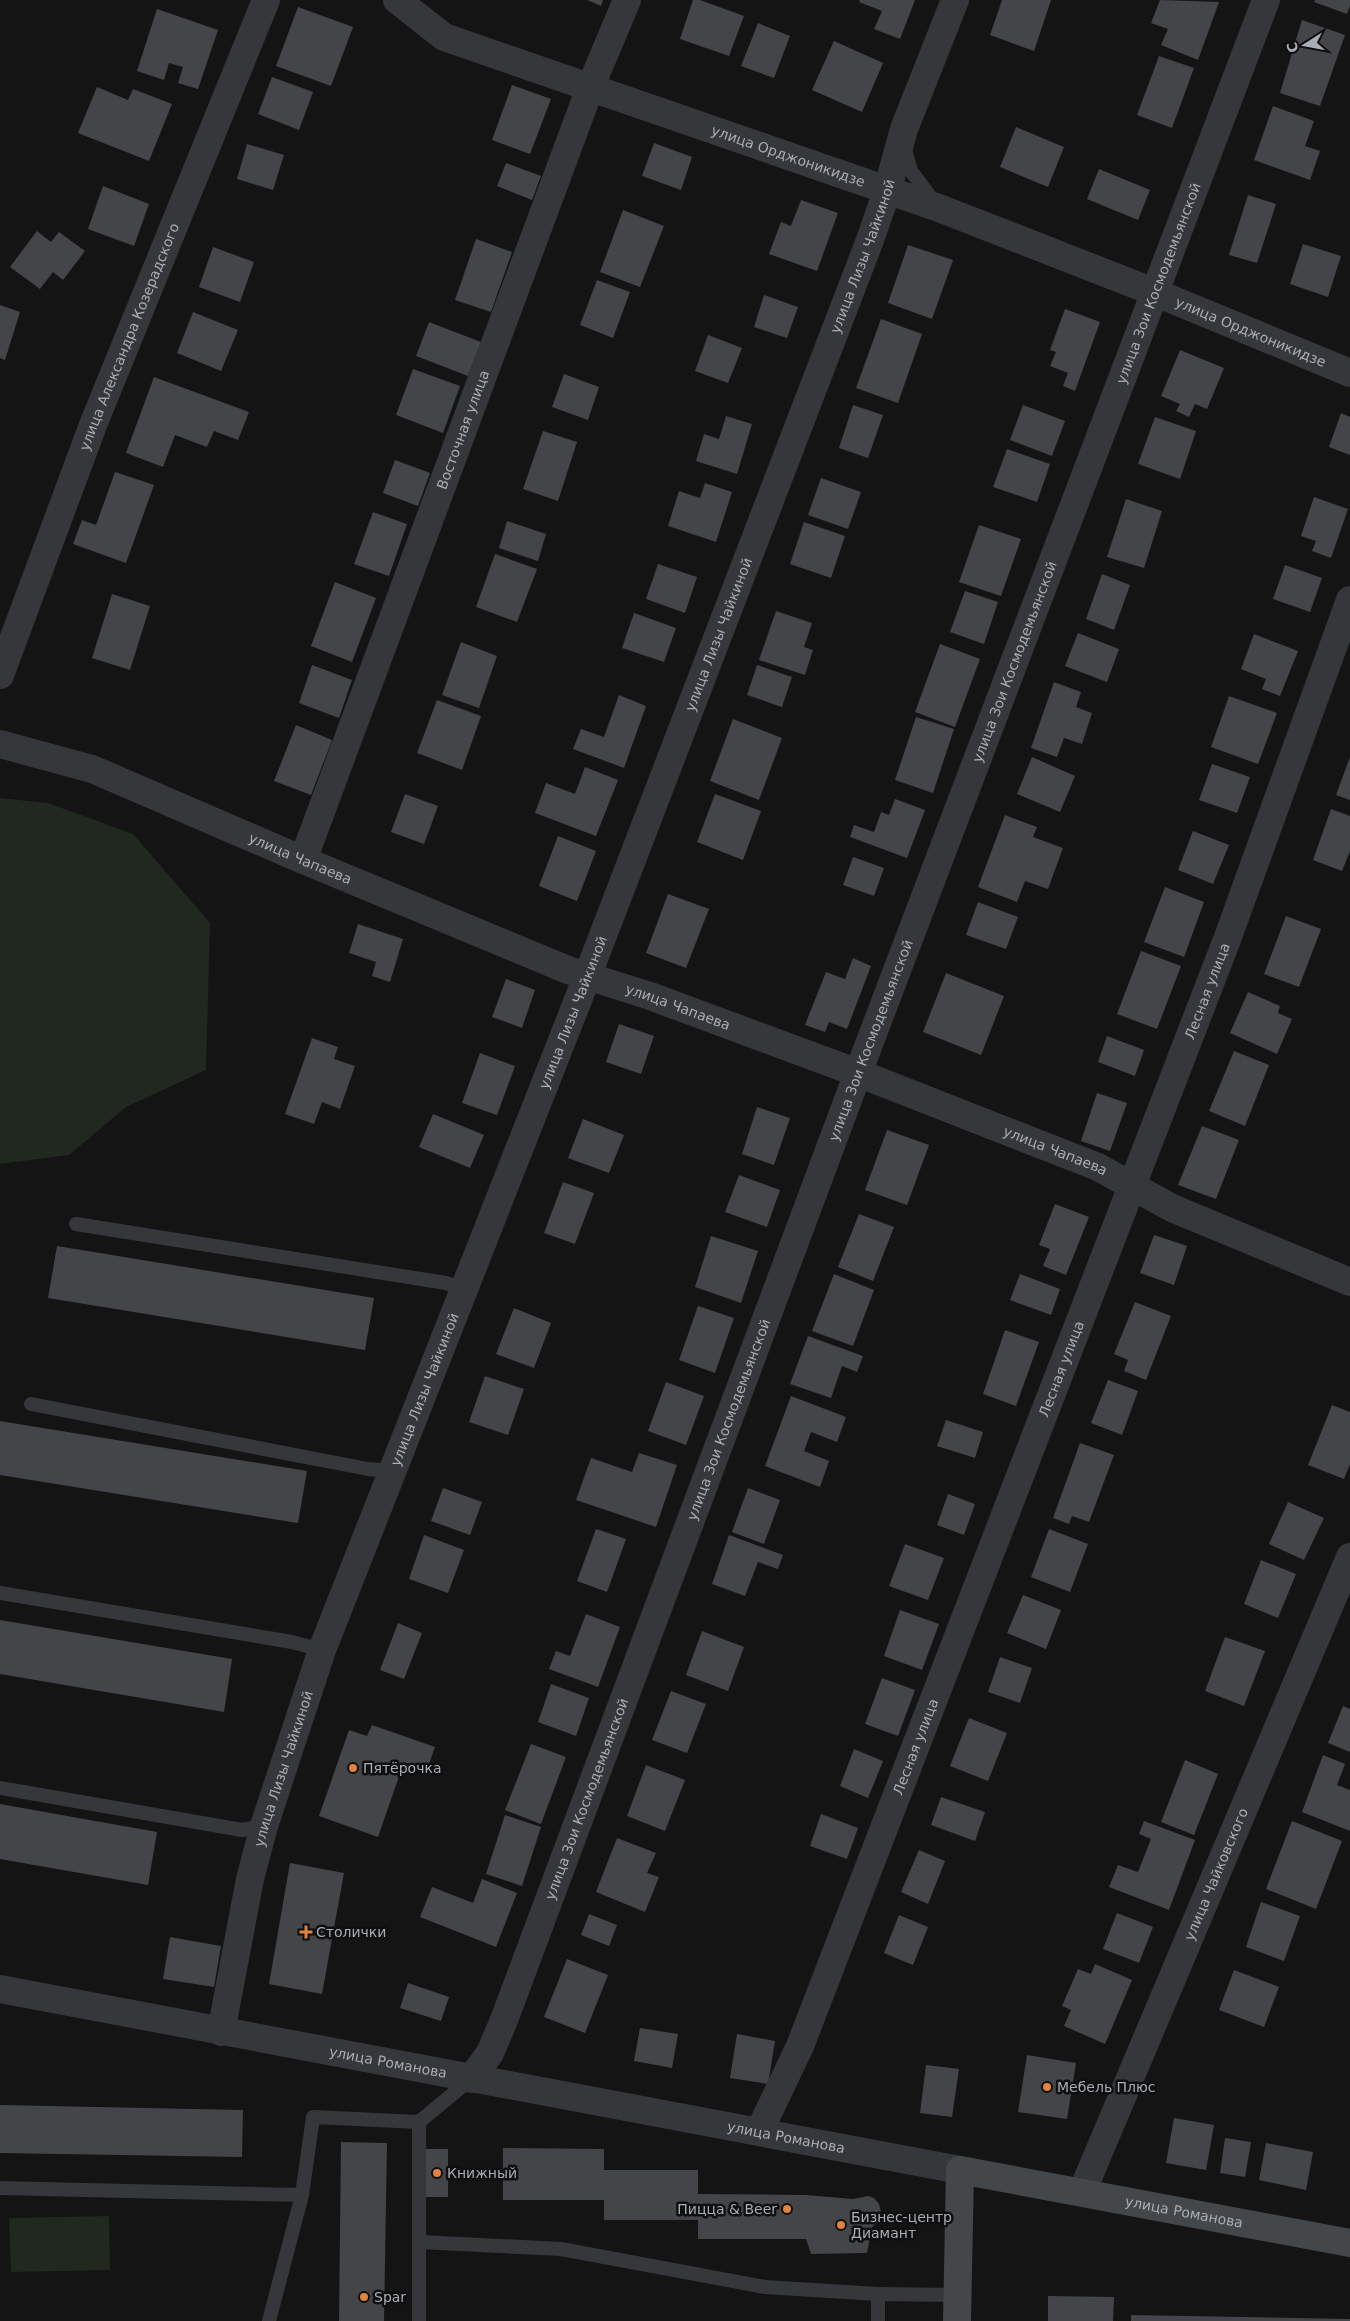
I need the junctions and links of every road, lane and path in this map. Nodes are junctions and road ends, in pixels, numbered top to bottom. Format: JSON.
{"nodes":[{"id":1,"x":266,"y":0,"type":"edge"},
{"id":2,"x":397,"y":0,"type":"edge"},
{"id":3,"x":627,"y":0,"type":"edge"},
{"id":4,"x":955,"y":0,"type":"edge"},
{"id":5,"x":1266,"y":0,"type":"edge"},
{"id":6,"x":590,"y":88,"type":"junction"},
{"id":7,"x":904,"y":129,"type":"junction"},
{"id":8,"x":887,"y":191,"type":"junction"},
{"id":9,"x":939,"y":208,"type":"junction"},
{"id":10,"x":1154,"y":292,"type":"junction"},
{"id":11,"x":1350,"y":373,"type":"edge"},
{"id":12,"x":1350,"y":600,"type":"edge"},
{"id":13,"x":0,"y":675,"type":"edge"},
{"id":14,"x":0,"y":744,"type":"edge"},
{"id":15,"x":303,"y":860,"type":"junction"},
{"id":16,"x":586,"y":978,"type":"junction"},
{"id":17,"x":858,"y":1073,"type":"junction"},
{"id":18,"x":1130,"y":1187,"type":"junction"},
{"id":19,"x":76,"y":1224,"type":"dead end"},
{"id":20,"x":1350,"y":1282,"type":"edge"},
{"id":21,"x":464,"y":1289,"type":"junction"},
{"id":22,"x":31,"y":1404,"type":"dead end"},
{"id":23,"x":390,"y":1471,"type":"junction"},
{"id":24,"x":1350,"y":1557,"type":"edge"},
{"id":25,"x":0,"y":1593,"type":"edge"},
{"id":26,"x":322,"y":1650,"type":"junction"},
{"id":27,"x":0,"y":1788,"type":"edge"},
{"id":28,"x":264,"y":1826,"type":"junction"},
{"id":29,"x":0,"y":1989,"type":"edge"},
{"id":30,"x":221,"y":2032,"type":"junction"},
{"id":31,"x":471,"y":2079,"type":"junction"},
{"id":32,"x":419,"y":2122,"type":"junction"},
{"id":33,"x":759,"y":2132,"type":"junction"},
{"id":34,"x":960,"y":2170,"type":"junction"},
{"id":35,"x":0,"y":2188,"type":"edge"},
{"id":36,"x":1082,"y":2192,"type":"junction"},
{"id":37,"x":302,"y":2195,"type":"junction"},
{"id":38,"x":420,"y":2242,"type":"junction"},
{"id":39,"x":1350,"y":2243,"type":"edge"},
{"id":40,"x":878,"y":2294,"type":"junction"},
{"id":41,"x":957,"y":2308,"type":"edge"},
{"id":42,"x":269,"y":2321,"type":"edge"},
{"id":43,"x":419,"y":2321,"type":"edge"},
{"id":44,"x":878,"y":2321,"type":"edge"}],
"edges":[{"from":1,"to":13,"type":"street","name":"улица Александра Козерадского"},
{"from":2,"to":6,"type":"street","name":"улица Орджоникидзе"},
{"from":3,"to":6,"type":"street","name":"Восточная улица"},
{"from":4,"to":7,"type":"street","name":"улица Лизы Чайкиной"},
{"from":5,"to":10,"type":"street","name":"улица Зои Космодемьянской"},
{"from":6,"to":8,"type":"street","name":"улица Орджоникидзе"},
{"from":6,"to":15,"type":"street","name":"Восточная улица"},
{"from":7,"to":8,"type":"street","name":"улица Лизы Чайкиной"},
{"from":7,"to":9,"type":"lane"},
{"from":8,"to":9,"type":"street","name":"улица Орджоникидзе"},
{"from":8,"to":16,"type":"street","name":"улица Лизы Чайкиной"},
{"from":9,"to":10,"type":"street","name":"улица Орджоникидзе"},
{"from":10,"to":11,"type":"street","name":"улица Орджоникидзе"},
{"from":10,"to":17,"type":"street","name":"улица Зои Космодемьянской"},
{"from":12,"to":18,"type":"street","name":"Лесная улица"},
{"from":14,"to":15,"type":"street","name":"улица Чапаева"},
{"from":15,"to":16,"type":"street","name":"улица Чапаева"},
{"from":16,"to":17,"type":"street","name":"улица Чапаева"},
{"from":16,"to":21,"type":"street","name":"улица Лизы Чайкиной"},
{"from":17,"to":18,"type":"street","name":"улица Чапаева"},
{"from":17,"to":31,"type":"street","name":"улица Зои Космодемьянской"},
{"from":18,"to":20,"type":"street","name":"улица Чапаева"},
{"from":18,"to":33,"type":"street","name":"Лесная улица"},
{"from":19,"to":21,"type":"lane"},
{"from":21,"to":23,"type":"street","name":"улица Лизы Чайкиной"},
{"from":22,"to":23,"type":"lane"},
{"from":23,"to":26,"type":"street","name":"улица Лизы Чайкиной"},
{"from":24,"to":36,"type":"street","name":"улица Чайковского"},
{"from":25,"to":26,"type":"lane"},
{"from":26,"to":28,"type":"street","name":"улица Лизы Чайкиной"},
{"from":27,"to":28,"type":"lane"},
{"from":28,"to":30,"type":"street","name":"улица Лизы Чайкиной"},
{"from":29,"to":30,"type":"street","name":"улица Романова"},
{"from":30,"to":31,"type":"street","name":"улица Романова"},
{"from":31,"to":32,"type":"lane"},
{"from":31,"to":33,"type":"street","name":"улица Романова"},
{"from":32,"to":37,"type":"lane"},
{"from":32,"to":38,"type":"lane"},
{"from":33,"to":34,"type":"street","name":"улица Романова"},
{"from":34,"to":36,"type":"street","name":"улица Романова"},
{"from":34,"to":41,"type":"street"},
{"from":35,"to":37,"type":"lane"},
{"from":36,"to":39,"type":"street","name":"улица Романова"},
{"from":37,"to":42,"type":"lane"},
{"from":38,"to":40,"type":"lane"},
{"from":38,"to":43,"type":"lane"},
{"from":40,"to":41,"type":"lane"},
{"from":40,"to":44,"type":"lane"}]}
